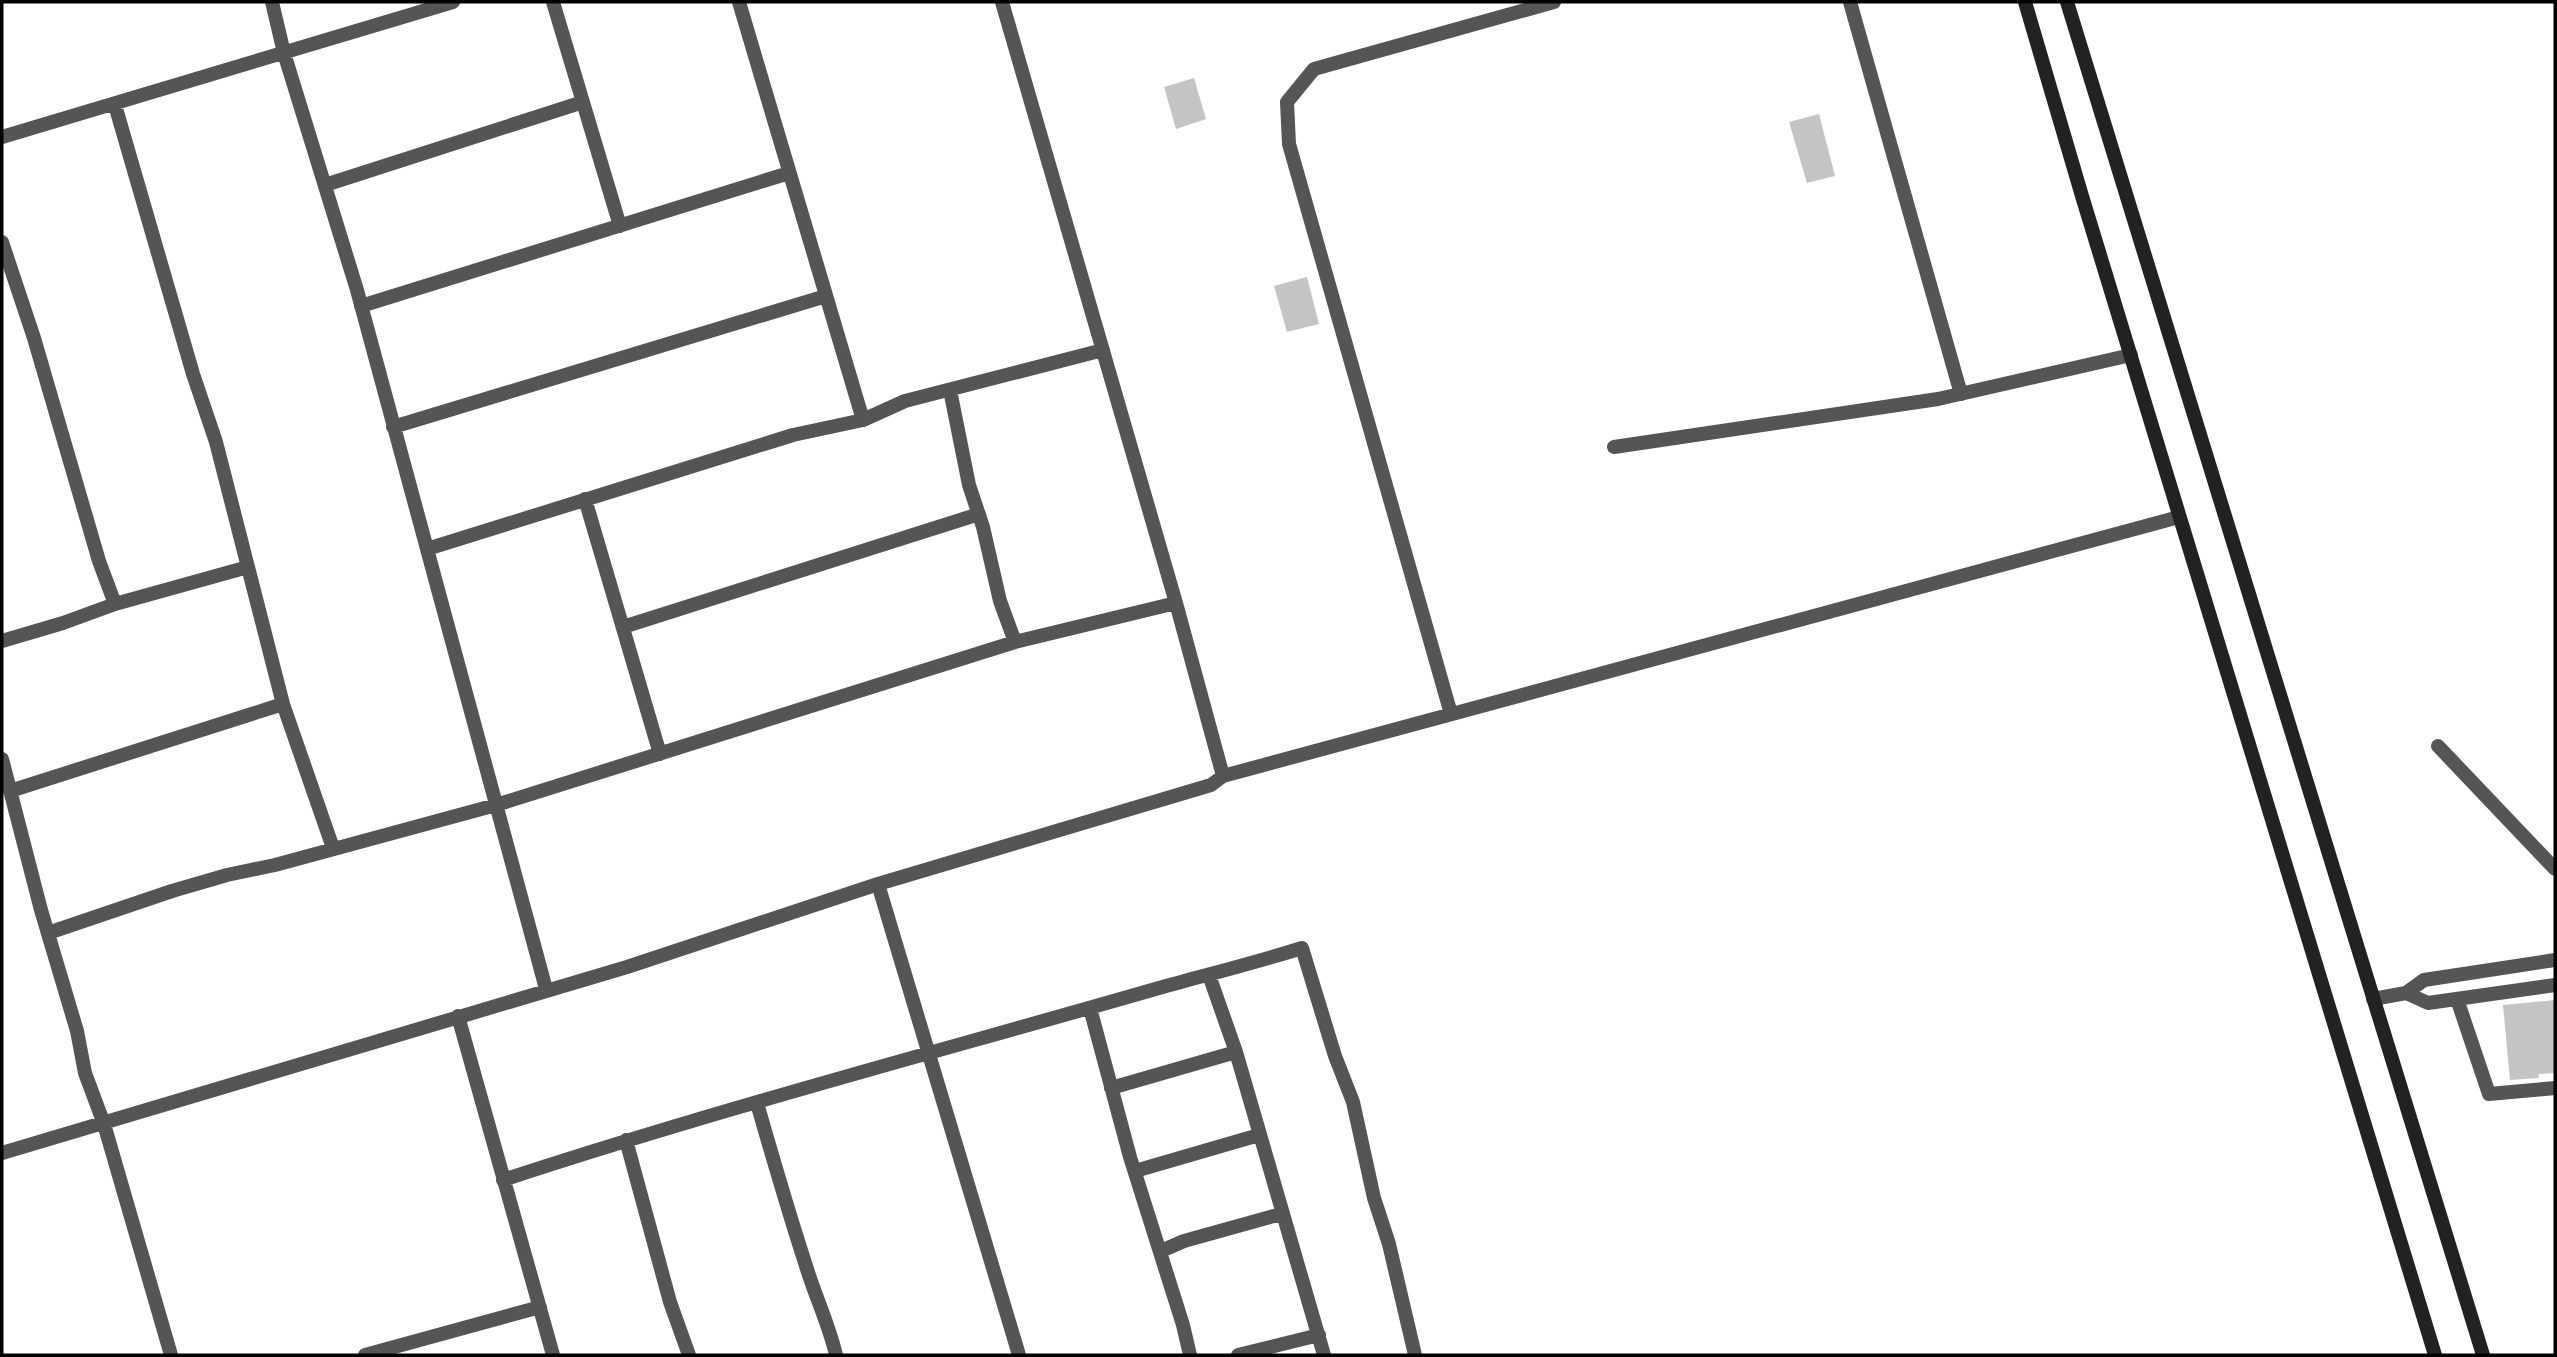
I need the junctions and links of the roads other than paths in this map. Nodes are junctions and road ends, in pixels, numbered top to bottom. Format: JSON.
{"nodes":[{"id":1,"x":272,"y":2,"type":"edge"},
{"id":2,"x":453,"y":2,"type":"edge"},
{"id":3,"x":553,"y":2,"type":"edge"},
{"id":4,"x":739,"y":2,"type":"edge"},
{"id":5,"x":1002,"y":2,"type":"edge"},
{"id":6,"x":1555,"y":2,"type":"edge"},
{"id":7,"x":1850,"y":2,"type":"edge"},
{"id":8,"x":2025,"y":2,"type":"edge"},
{"id":9,"x":2067,"y":2,"type":"edge"},
{"id":10,"x":284,"y":53,"type":"junction"},
{"id":11,"x":583,"y":102,"type":"junction"},
{"id":12,"x":115,"y":105,"type":"junction"},
{"id":13,"x":2,"y":137,"type":"edge"},
{"id":14,"x":789,"y":173,"type":"junction"},
{"id":15,"x":325,"y":185,"type":"junction"},
{"id":16,"x":620,"y":226,"type":"junction"},
{"id":17,"x":2,"y":242,"type":"edge"},
{"id":18,"x":826,"y":296,"type":"junction"},
{"id":19,"x":361,"y":306,"type":"junction"},
{"id":20,"x":1103,"y":350,"type":"junction"},
{"id":21,"x":2131,"y":355,"type":"junction"},
{"id":22,"x":950,"y":390,"type":"junction"},
{"id":23,"x":1961,"y":394,"type":"junction"},
{"id":24,"x":863,"y":420,"type":"junction"},
{"id":25,"x":393,"y":427,"type":"junction"},
{"id":26,"x":1614,"y":447,"type":"dead end"},
{"id":27,"x":586,"y":499,"type":"junction"},
{"id":28,"x":979,"y":514,"type":"junction"},
{"id":29,"x":2179,"y":517,"type":"junction"},
{"id":30,"x":427,"y":549,"type":"junction"},
{"id":31,"x":248,"y":567,"type":"junction"},
{"id":32,"x":1176,"y":603,"type":"junction"},
{"id":33,"x":115,"y":604,"type":"junction"},
{"id":34,"x":624,"y":627,"type":"junction"},
{"id":35,"x":2,"y":641,"type":"edge"},
{"id":36,"x":1015,"y":642,"type":"junction"},
{"id":37,"x":283,"y":704,"type":"junction"},
{"id":38,"x":1451,"y":714,"type":"junction"},
{"id":39,"x":2438,"y":746,"type":"dead end"},
{"id":40,"x":660,"y":754,"type":"junction"},
{"id":41,"x":2,"y":760,"type":"edge"},
{"id":42,"x":1223,"y":776,"type":"junction"},
{"id":43,"x":10,"y":791,"type":"junction"},
{"id":44,"x":496,"y":806,"type":"junction"},
{"id":45,"x":333,"y":848,"type":"junction"},
{"id":46,"x":2555,"y":870,"type":"edge"},
{"id":47,"x":878,"y":884,"type":"junction"},
{"id":48,"x":48,"y":933,"type":"junction"},
{"id":49,"x":2555,"y":960,"type":"edge"},
{"id":50,"x":1209,"y":975,"type":"junction"},
{"id":51,"x":2555,"y":985,"type":"edge"},
{"id":52,"x":546,"y":989,"type":"junction"},
{"id":53,"x":2406,"y":993,"type":"junction"},
{"id":54,"x":2373,"y":999,"type":"junction"},
{"id":55,"x":2457,"y":999,"type":"junction"},
{"id":56,"x":1090,"y":1008,"type":"junction"},
{"id":57,"x":458,"y":1016,"type":"junction"},
{"id":58,"x":1236,"y":1052,"type":"junction"},
{"id":59,"x":930,"y":1055,"type":"junction"},
{"id":60,"x":1111,"y":1088,"type":"junction"},
{"id":61,"x":2555,"y":1088,"type":"edge"},
{"id":62,"x":757,"y":1103,"type":"junction"},
{"id":63,"x":104,"y":1124,"type":"junction"},
{"id":64,"x":1259,"y":1135,"type":"junction"},
{"id":65,"x":626,"y":1140,"type":"junction"},
{"id":66,"x":2,"y":1153,"type":"edge"},
{"id":67,"x":1135,"y":1171,"type":"junction"},
{"id":68,"x":503,"y":1180,"type":"junction"},
{"id":69,"x":1281,"y":1214,"type":"junction"},
{"id":70,"x":1161,"y":1251,"type":"junction"},
{"id":71,"x":540,"y":1307,"type":"junction"},
{"id":72,"x":1319,"y":1335,"type":"junction"},
{"id":73,"x":171,"y":1355,"type":"edge"},
{"id":74,"x":365,"y":1355,"type":"edge"},
{"id":75,"x":553,"y":1355,"type":"edge"},
{"id":76,"x":689,"y":1355,"type":"edge"},
{"id":77,"x":836,"y":1355,"type":"edge"},
{"id":78,"x":1019,"y":1355,"type":"edge"},
{"id":79,"x":1190,"y":1355,"type":"edge"},
{"id":80,"x":1237,"y":1355,"type":"edge"},
{"id":81,"x":1324,"y":1355,"type":"edge"},
{"id":82,"x":1415,"y":1355,"type":"edge"},
{"id":83,"x":2435,"y":1355,"type":"edge"},
{"id":84,"x":2483,"y":1355,"type":"edge"}],
"edges":[{"from":1,"to":10,"type":"street"},
{"from":2,"to":10,"type":"street"},
{"from":3,"to":11,"type":"street"},
{"from":4,"to":14,"type":"street"},
{"from":5,"to":20,"type":"street"},
{"from":6,"to":38,"type":"street"},
{"from":7,"to":23,"type":"street"},
{"from":8,"to":21,"type":"street"},
{"from":9,"to":54,"type":"street"},
{"from":10,"to":12,"type":"street"},
{"from":10,"to":15,"type":"street"},
{"from":11,"to":15,"type":"street"},
{"from":11,"to":16,"type":"street"},
{"from":12,"to":13,"type":"street"},
{"from":12,"to":31,"type":"street"},
{"from":14,"to":16,"type":"street"},
{"from":14,"to":18,"type":"street"},
{"from":15,"to":19,"type":"street"},
{"from":16,"to":19,"type":"street"},
{"from":17,"to":33,"type":"street"},
{"from":18,"to":24,"type":"street"},
{"from":18,"to":25,"type":"street"},
{"from":19,"to":25,"type":"street"},
{"from":20,"to":22,"type":"street"},
{"from":20,"to":32,"type":"street"},
{"from":21,"to":23,"type":"street"},
{"from":21,"to":29,"type":"street"},
{"from":22,"to":24,"type":"street"},
{"from":22,"to":28,"type":"street"},
{"from":23,"to":26,"type":"street"},
{"from":24,"to":27,"type":"street"},
{"from":25,"to":30,"type":"street"},
{"from":27,"to":30,"type":"street"},
{"from":27,"to":34,"type":"street"},
{"from":28,"to":34,"type":"street"},
{"from":28,"to":36,"type":"street"},
{"from":29,"to":38,"type":"street"},
{"from":29,"to":83,"type":"street"},
{"from":30,"to":44,"type":"street"},
{"from":31,"to":33,"type":"street"},
{"from":31,"to":37,"type":"street"},
{"from":32,"to":36,"type":"street"},
{"from":32,"to":42,"type":"street"},
{"from":33,"to":35,"type":"street"},
{"from":34,"to":40,"type":"street"},
{"from":36,"to":40,"type":"street"},
{"from":37,"to":43,"type":"street"},
{"from":37,"to":45,"type":"street"},
{"from":38,"to":42,"type":"street"},
{"from":39,"to":46,"type":"street"},
{"from":40,"to":44,"type":"street"},
{"from":41,"to":43,"type":"street"},
{"from":42,"to":47,"type":"street"},
{"from":43,"to":48,"type":"street"},
{"from":44,"to":45,"type":"street"},
{"from":44,"to":52,"type":"street"},
{"from":45,"to":48,"type":"street"},
{"from":47,"to":52,"type":"street"},
{"from":47,"to":59,"type":"street"},
{"from":48,"to":63,"type":"street"},
{"from":49,"to":53,"type":"street"},
{"from":50,"to":56,"type":"street"},
{"from":50,"to":58,"type":"street"},
{"from":50,"to":82,"type":"street"},
{"from":51,"to":55,"type":"street"},
{"from":52,"to":57,"type":"street"},
{"from":53,"to":54,"type":"street"},
{"from":53,"to":55,"type":"street"},
{"from":54,"to":84,"type":"street"},
{"from":55,"to":61,"type":"street"},
{"from":56,"to":59,"type":"street"},
{"from":56,"to":60,"type":"street"},
{"from":57,"to":63,"type":"street"},
{"from":57,"to":68,"type":"street"},
{"from":58,"to":60,"type":"street"},
{"from":58,"to":64,"type":"street"},
{"from":59,"to":62,"type":"street"},
{"from":59,"to":78,"type":"street"},
{"from":60,"to":67,"type":"street"},
{"from":62,"to":65,"type":"street"},
{"from":62,"to":77,"type":"street"},
{"from":63,"to":66,"type":"street"},
{"from":63,"to":73,"type":"street"},
{"from":64,"to":67,"type":"street"},
{"from":64,"to":69,"type":"street"},
{"from":65,"to":68,"type":"street"},
{"from":65,"to":76,"type":"street"},
{"from":67,"to":70,"type":"street"},
{"from":68,"to":71,"type":"street"},
{"from":69,"to":70,"type":"street"},
{"from":69,"to":72,"type":"street"},
{"from":70,"to":79,"type":"street"},
{"from":71,"to":74,"type":"street"},
{"from":71,"to":75,"type":"street"},
{"from":72,"to":80,"type":"street"},
{"from":72,"to":81,"type":"street"}]}
